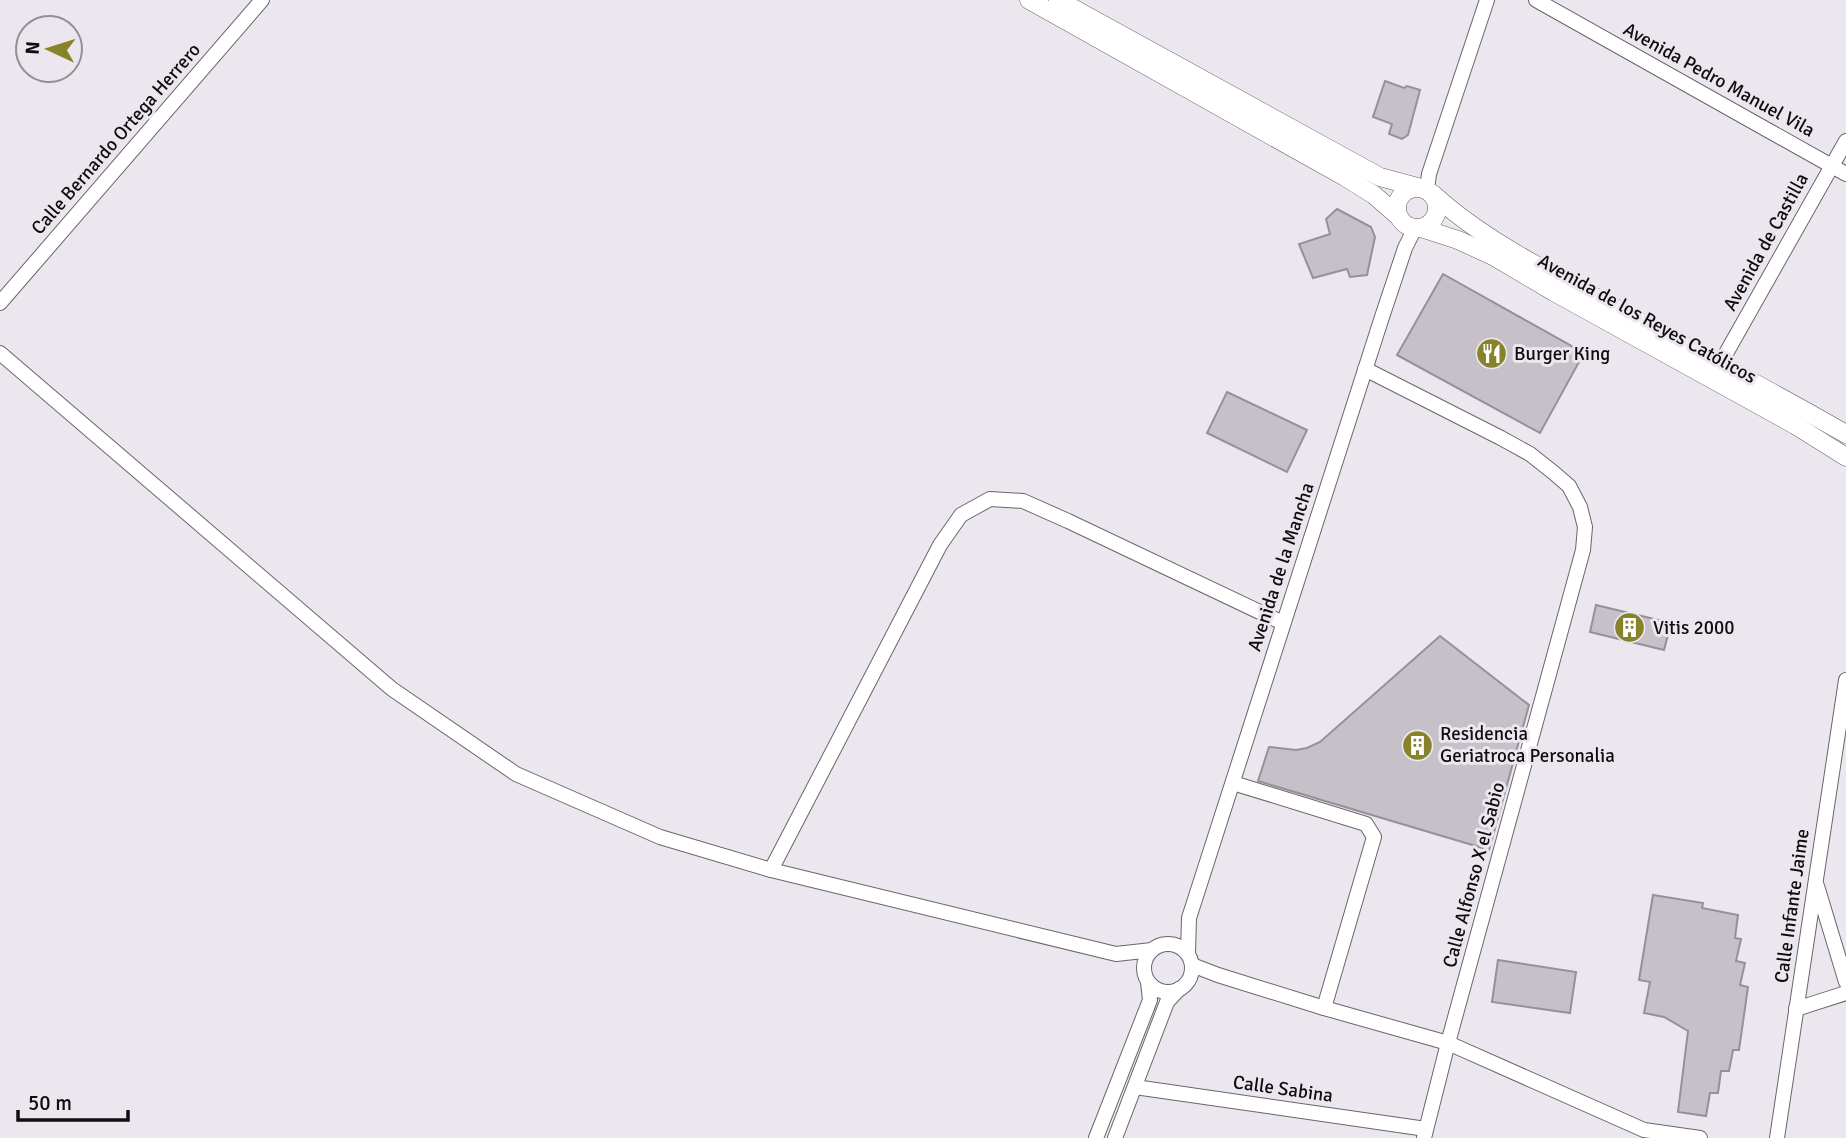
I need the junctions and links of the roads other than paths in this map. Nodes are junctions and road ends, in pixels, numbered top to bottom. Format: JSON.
{"nodes":[{"id":1,"x":261,"y":0,"type":"edge"},
{"id":2,"x":1029,"y":0,"type":"edge"},
{"id":3,"x":1058,"y":0,"type":"edge"},
{"id":4,"x":1487,"y":0,"type":"edge"},
{"id":5,"x":1536,"y":0,"type":"edge"},
{"id":6,"x":1846,"y":141,"type":"edge"},
{"id":7,"x":1831,"y":165,"type":"junction"},
{"id":8,"x":1846,"y":174,"type":"edge"},
{"id":9,"x":1427,"y":191,"type":"junction"},
{"id":10,"x":1398,"y":216,"type":"junction"},
{"id":11,"x":1418,"y":228,"type":"junction"},
{"id":12,"x":0,"y":303,"type":"edge"},
{"id":13,"x":0,"y":353,"type":"edge"},
{"id":14,"x":1720,"y":364,"type":"junction"},
{"id":15,"x":1365,"y":369,"type":"junction"},
{"id":16,"x":1846,"y":434,"type":"edge"},
{"id":17,"x":1846,"y":457,"type":"edge"},
{"id":18,"x":1283,"y":623,"type":"junction"},
{"id":19,"x":1846,"y":680,"type":"edge"},
{"id":20,"x":1842,"y":730,"type":"edge"},
{"id":21,"x":1233,"y":783,"type":"junction"},
{"id":22,"x":771,"y":870,"type":"junction"},
{"id":23,"x":1815,"y":881,"type":"junction"},
{"id":24,"x":1189,"y":918,"type":"junction"},
{"id":25,"x":1172,"y":944,"type":"junction"},
{"id":26,"x":1152,"y":950,"type":"junction"},
{"id":27,"x":1116,"y":954,"type":"junction"},
{"id":28,"x":1190,"y":965,"type":"junction"},
{"id":29,"x":1146,"y":977,"type":"junction"},
{"id":30,"x":1846,"y":982,"type":"edge"},
{"id":31,"x":1179,"y":989,"type":"junction"},
{"id":32,"x":1846,"y":993,"type":"edge"},
{"id":33,"x":1324,"y":1008,"type":"junction"},
{"id":34,"x":1796,"y":1009,"type":"junction"},
{"id":35,"x":1448,"y":1043,"type":"junction"},
{"id":36,"x":1135,"y":1087,"type":"junction"},
{"id":37,"x":1425,"y":1134,"type":"edge"},
{"id":38,"x":1096,"y":1138,"type":"edge"},
{"id":39,"x":1115,"y":1138,"type":"edge"},
{"id":40,"x":1700,"y":1138,"type":"edge"},
{"id":41,"x":1777,"y":1138,"type":"edge"}],
"edges":[{"from":1,"to":12,"type":"street","name":"Calle Bernardo Ortega Herrero"},
{"from":2,"to":10,"type":"street"},
{"from":3,"to":9,"type":"street","name":"Avenida de los Reyes Católicos"},
{"from":4,"to":9,"type":"street"},
{"from":5,"to":7,"type":"street","name":"Avenida Pedro Manuel Vila"},
{"from":6,"to":7,"type":"street","name":"Avenida de Castilla"},
{"from":7,"to":8,"type":"street","name":"Avenida Pedro Manuel Vila"},
{"from":7,"to":14,"type":"street","name":"Avenida de Castilla"},
{"from":9,"to":10,"type":"street"},
{"from":9,"to":11,"type":"street"},
{"from":9,"to":14,"type":"street","name":"Avenida de los Reyes Católicos"},
{"from":10,"to":11,"type":"street"},
{"from":11,"to":15,"type":"street","name":"Avenida de la Mancha"},
{"from":11,"to":17,"type":"street","name":"Avenida de los Reyes Católicos"},
{"from":13,"to":22,"type":"street"},
{"from":14,"to":16,"type":"street","name":"Avenida de los Reyes Católicos"},
{"from":15,"to":18,"type":"street","name":"Avenida de la Mancha"},
{"from":15,"to":35,"type":"street","name":"Calle Alfonso X el Sabio"},
{"from":18,"to":21,"type":"street","name":"Avenida de la Mancha"},
{"from":18,"to":22,"type":"street"},
{"from":19,"to":20,"type":"street","name":"Calle Infante Jaime"},
{"from":20,"to":23,"type":"street","name":"Calle Infante Jaime"},
{"from":21,"to":24,"type":"street","name":"Avenida de la Mancha"},
{"from":21,"to":33,"type":"street"},
{"from":22,"to":27,"type":"street"},
{"from":23,"to":30,"type":"street"},
{"from":23,"to":34,"type":"street","name":"Calle Infante Jaime"},
{"from":24,"to":25,"type":"street","name":"Avenida de la Mancha"},
{"from":24,"to":28,"type":"street","name":"Avenida de la Mancha"},
{"from":25,"to":26,"type":"street"},
{"from":25,"to":28,"type":"street"},
{"from":26,"to":27,"type":"street"},
{"from":26,"to":29,"type":"street"},
{"from":27,"to":29,"type":"street"},
{"from":28,"to":31,"type":"street"},
{"from":28,"to":33,"type":"street"},
{"from":29,"to":31,"type":"street"},
{"from":29,"to":38,"type":"street"},
{"from":31,"to":36,"type":"street"},
{"from":32,"to":34,"type":"street"},
{"from":33,"to":35,"type":"street"},
{"from":34,"to":41,"type":"street","name":"Calle Infante Jaime"},
{"from":35,"to":37,"type":"street","name":"Calle Alfonso X el Sabio"},
{"from":35,"to":40,"type":"street"},
{"from":36,"to":37,"type":"street","name":"Calle Sabina"},
{"from":36,"to":39,"type":"street"}]}
